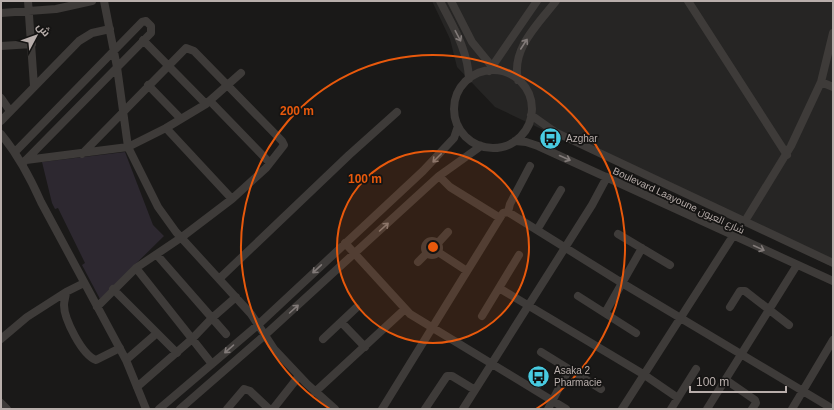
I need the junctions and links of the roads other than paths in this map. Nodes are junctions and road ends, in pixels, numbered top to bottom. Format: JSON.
{"nodes":[{"id":1,"x":28,"y":1,"type":"edge"},
{"id":2,"x":92,"y":1,"type":"edge"},
{"id":3,"x":104,"y":1,"type":"edge"},
{"id":4,"x":440,"y":1,"type":"edge"},
{"id":5,"x":451,"y":1,"type":"edge"},
{"id":6,"x":537,"y":1,"type":"edge"},
{"id":7,"x":556,"y":1,"type":"edge"},
{"id":8,"x":688,"y":1,"type":"edge"},
{"id":9,"x":30,"y":12,"type":"junction"},
{"id":10,"x":1,"y":13,"type":"edge"},
{"id":11,"x":110,"y":29,"type":"junction"},
{"id":12,"x":833,"y":33,"type":"edge"},
{"id":13,"x":143,"y":40,"type":"junction"},
{"id":14,"x":32,"y":44,"type":"junction"},
{"id":15,"x":1,"y":46,"type":"edge"},
{"id":16,"x":113,"y":52,"type":"junction"},
{"id":17,"x":167,"y":66,"type":"junction"},
{"id":18,"x":117,"y":67,"type":"junction"},
{"id":19,"x":492,"y":70,"type":"junction"},
{"id":20,"x":241,"y":73,"type":"dead end"},
{"id":21,"x":469,"y":79,"type":"junction"},
{"id":22,"x":518,"y":80,"type":"junction"},
{"id":23,"x":821,"y":82,"type":"junction"},
{"id":24,"x":148,"y":85,"type":"junction"},
{"id":25,"x":34,"y":86,"type":"junction"},
{"id":26,"x":228,"y":86,"type":"junction"},
{"id":27,"x":833,"y":87,"type":"edge"},
{"id":28,"x":1,"y":98,"type":"edge"},
{"id":29,"x":208,"y":103,"type":"junction"},
{"id":30,"x":10,"y":111,"type":"junction"},
{"id":31,"x":123,"y":111,"type":"junction"},
{"id":32,"x":397,"y":112,"type":"dead end"},
{"id":33,"x":531,"y":115,"type":"junction"},
{"id":34,"x":181,"y":120,"type":"junction"},
{"id":35,"x":1,"y":121,"type":"edge"},
{"id":36,"x":458,"y":126,"type":"junction"},
{"id":37,"x":166,"y":128,"type":"junction"},
{"id":38,"x":1,"y":134,"type":"edge"},
{"id":39,"x":515,"y":141,"type":"junction"},
{"id":40,"x":481,"y":146,"type":"junction"},
{"id":41,"x":128,"y":147,"type":"junction"},
{"id":42,"x":15,"y":152,"type":"junction"},
{"id":43,"x":82,"y":154,"type":"junction"},
{"id":44,"x":787,"y":155,"type":"junction"},
{"id":45,"x":25,"y":162,"type":"junction"},
{"id":46,"x":270,"y":163,"type":"junction"},
{"id":47,"x":530,"y":166,"type":"dead end"},
{"id":48,"x":439,"y":176,"type":"junction"},
{"id":49,"x":607,"y":177,"type":"junction"},
{"id":50,"x":560,"y":190,"type":"dead end"},
{"id":51,"x":232,"y":199,"type":"junction"},
{"id":52,"x":508,"y":212,"type":"junction"},
{"id":53,"x":500,"y":218,"type":"junction"},
{"id":54,"x":745,"y":221,"type":"junction"},
{"id":55,"x":537,"y":230,"type":"junction"},
{"id":56,"x":448,"y":232,"type":"dead end"},
{"id":57,"x":618,"y":234,"type":"dead end"},
{"id":58,"x":733,"y":236,"type":"junction"},
{"id":59,"x":182,"y":237,"type":"junction"},
{"id":60,"x":345,"y":242,"type":"junction"},
{"id":61,"x":438,"y":242,"type":"junction"},
{"id":62,"x":566,"y":247,"type":"junction"},
{"id":63,"x":642,"y":248,"type":"junction"},
{"id":64,"x":427,"y":252,"type":"junction"},
{"id":65,"x":438,"y":252,"type":"junction"},
{"id":66,"x":355,"y":253,"type":"junction"},
{"id":67,"x":156,"y":254,"type":"junction"},
{"id":68,"x":519,"y":256,"type":"dead end"},
{"id":69,"x":418,"y":262,"type":"dead end"},
{"id":70,"x":833,"y":263,"type":"edge"},
{"id":71,"x":670,"y":265,"type":"dead end"},
{"id":72,"x":797,"y":265,"type":"junction"},
{"id":73,"x":136,"y":268,"type":"junction"},
{"id":74,"x":466,"y":271,"type":"junction"},
{"id":75,"x":219,"y":279,"type":"junction"},
{"id":76,"x":833,"y":282,"type":"edge"},
{"id":77,"x":84,"y":283,"type":"junction"},
{"id":78,"x":622,"y":283,"type":"junction"},
{"id":79,"x":499,"y":288,"type":"junction"},
{"id":80,"x":113,"y":289,"type":"junction"},
{"id":81,"x":66,"y":292,"type":"junction"},
{"id":82,"x":578,"y":296,"type":"dead end"},
{"id":83,"x":236,"y":297,"type":"junction"},
{"id":84,"x":528,"y":306,"type":"junction"},
{"id":85,"x":97,"y":307,"type":"junction"},
{"id":86,"x":730,"y":307,"type":"dead end"},
{"id":87,"x":356,"y":308,"type":"dead end"},
{"id":88,"x":405,"y":309,"type":"junction"},
{"id":89,"x":770,"y":310,"type":"junction"},
{"id":90,"x":605,"y":313,"type":"junction"},
{"id":91,"x":482,"y":316,"type":"dead end"},
{"id":92,"x":212,"y":318,"type":"junction"},
{"id":93,"x":680,"y":318,"type":"junction"},
{"id":94,"x":341,"y":322,"type":"junction"},
{"id":95,"x":259,"y":324,"type":"junction"},
{"id":96,"x":789,"y":325,"type":"dead end"},
{"id":97,"x":431,"y":328,"type":"junction"},
{"id":98,"x":157,"y":333,"type":"junction"},
{"id":99,"x":636,"y":333,"type":"dead end"},
{"id":100,"x":226,"y":334,"type":"dead end"},
{"id":101,"x":265,"y":335,"type":"junction"},
{"id":102,"x":1,"y":338,"type":"edge"},
{"id":103,"x":192,"y":339,"type":"junction"},
{"id":104,"x":323,"y":339,"type":"dead end"},
{"id":105,"x":833,"y":340,"type":"edge"},
{"id":106,"x":365,"y":347,"type":"junction"},
{"id":107,"x":120,"y":348,"type":"junction"},
{"id":108,"x":541,"y":352,"type":"dead end"},
{"id":109,"x":177,"y":353,"type":"junction"},
{"id":110,"x":741,"y":355,"type":"junction"},
{"id":111,"x":126,"y":360,"type":"junction"},
{"id":112,"x":212,"y":364,"type":"junction"},
{"id":113,"x":490,"y":364,"type":"junction"},
{"id":114,"x":569,"y":369,"type":"junction"},
{"id":115,"x":696,"y":369,"type":"dead end"},
{"id":116,"x":643,"y":374,"type":"junction"},
{"id":117,"x":299,"y":376,"type":"junction"},
{"id":118,"x":726,"y":380,"type":"junction"},
{"id":119,"x":137,"y":387,"type":"junction"},
{"id":120,"x":602,"y":389,"type":"dead end"},
{"id":121,"x":475,"y":390,"type":"junction"},
{"id":122,"x":803,"y":390,"type":"junction"},
{"id":123,"x":315,"y":392,"type":"junction"},
{"id":124,"x":678,"y":398,"type":"junction"},
{"id":125,"x":554,"y":401,"type":"junction"},
{"id":126,"x":1,"y":403,"type":"edge"},
{"id":127,"x":7,"y":409,"type":"edge"},
{"id":128,"x":146,"y":409,"type":"edge"},
{"id":129,"x":159,"y":409,"type":"edge"},
{"id":130,"x":180,"y":409,"type":"edge"},
{"id":131,"x":227,"y":409,"type":"edge"},
{"id":132,"x":269,"y":409,"type":"edge"},
{"id":133,"x":273,"y":409,"type":"edge"},
{"id":134,"x":335,"y":409,"type":"edge"},
{"id":135,"x":382,"y":409,"type":"edge"},
{"id":136,"x":425,"y":409,"type":"edge"},
{"id":137,"x":463,"y":409,"type":"edge"},
{"id":138,"x":548,"y":409,"type":"edge"},
{"id":139,"x":566,"y":409,"type":"edge"},
{"id":140,"x":622,"y":409,"type":"edge"},
{"id":141,"x":671,"y":409,"type":"edge"},
{"id":142,"x":707,"y":409,"type":"edge"},
{"id":143,"x":752,"y":409,"type":"edge"},
{"id":144,"x":792,"y":409,"type":"edge"},
{"id":145,"x":833,"y":409,"type":"edge"}],
"edges":[{"from":1,"to":9,"type":"street"},
{"from":2,"to":9,"type":"street"},
{"from":3,"to":11,"type":"street"},
{"from":4,"to":21,"type":"street","one_way":true},
{"from":5,"to":19,"type":"street"},
{"from":6,"to":19,"type":"street"},
{"from":22,"to":7,"type":"street","one_way":true},
{"from":8,"to":44,"type":"street"},
{"from":9,"to":10,"type":"street"},
{"from":9,"to":14,"type":"street"},
{"from":11,"to":16,"type":"street"},
{"from":11,"to":25,"type":"street"},
{"from":12,"to":23,"type":"street"},
{"from":13,"to":16,"type":"street"},
{"from":13,"to":17,"type":"street"},
{"from":13,"to":18,"type":"street"},
{"from":14,"to":15,"type":"street"},
{"from":14,"to":25,"type":"street"},
{"from":16,"to":18,"type":"street"},
{"from":16,"to":42,"type":"street"},
{"from":17,"to":24,"type":"street"},
{"from":17,"to":26,"type":"street"},
{"from":17,"to":29,"type":"street"},
{"from":18,"to":31,"type":"street"},
{"from":18,"to":45,"type":"street"},
{"from":19,"to":21,"type":"street"},
{"from":19,"to":22,"type":"street"},
{"from":20,"to":26,"type":"street"},
{"from":21,"to":36,"type":"street"},
{"from":22,"to":33,"type":"street"},
{"from":23,"to":27,"type":"street"},
{"from":23,"to":44,"type":"street"},
{"from":24,"to":31,"type":"street"},
{"from":24,"to":34,"type":"street"},
{"from":25,"to":30,"type":"street"},
{"from":26,"to":29,"type":"street"},
{"from":26,"to":46,"type":"street"},
{"from":28,"to":30,"type":"street"},
{"from":29,"to":34,"type":"street"},
{"from":29,"to":46,"type":"street"},
{"from":30,"to":35,"type":"street"},
{"from":31,"to":41,"type":"street"},
{"from":31,"to":43,"type":"street"},
{"from":32,"to":75,"type":"street"},
{"from":33,"to":39,"type":"street"},
{"from":33,"to":54,"type":"street","name":"Boulevard Laayoune شارع العيون"},
{"from":34,"to":37,"type":"street"},
{"from":36,"to":40,"type":"street"},
{"from":36,"to":60,"type":"street","one_way":true},
{"from":37,"to":41,"type":"street"},
{"from":37,"to":51,"type":"street"},
{"from":38,"to":42,"type":"street"},
{"from":39,"to":40,"type":"street"},
{"from":39,"to":49,"type":"street","name":"Boulevard Laayoune شارع العيون","one_way":true},
{"from":40,"to":48,"type":"street"},
{"from":41,"to":43,"type":"street"},
{"from":41,"to":59,"type":"street"},
{"from":42,"to":45,"type":"street"},
{"from":43,"to":45,"type":"street"},
{"from":44,"to":54,"type":"street"},
{"from":45,"to":77,"type":"street"},
{"from":46,"to":51,"type":"street"},
{"from":47,"to":52,"type":"street"},
{"from":48,"to":53,"type":"street"},
{"from":66,"to":48,"type":"street","one_way":true},
{"from":49,"to":58,"type":"street","name":"Boulevard Laayoune شارع العيون"},
{"from":49,"to":62,"type":"street"},
{"from":50,"to":55,"type":"street"},
{"from":51,"to":59,"type":"street"},
{"from":52,"to":53,"type":"street"},
{"from":52,"to":55,"type":"street"},
{"from":53,"to":74,"type":"street"},
{"from":54,"to":70,"type":"street","name":"Boulevard Laayoune شارع العيون"},
{"from":55,"to":62,"type":"street"},
{"from":56,"to":61,"type":"street"},
{"from":57,"to":63,"type":"street"},
{"from":58,"to":72,"type":"street","name":"Boulevard Laayoune شارع العيون","one_way":true},
{"from":58,"to":93,"type":"street"},
{"from":59,"to":67,"type":"street"},
{"from":59,"to":75,"type":"street"},
{"from":60,"to":66,"type":"street"},
{"from":60,"to":95,"type":"street","one_way":true},
{"from":61,"to":64,"type":"street"},
{"from":61,"to":65,"type":"street"},
{"from":62,"to":78,"type":"street"},
{"from":62,"to":84,"type":"street"},
{"from":63,"to":71,"type":"street"},
{"from":63,"to":78,"type":"street"},
{"from":64,"to":65,"type":"street"},
{"from":64,"to":69,"type":"street"},
{"from":65,"to":74,"type":"street"},
{"from":66,"to":88,"type":"street"},
{"from":101,"to":66,"type":"street","one_way":true},
{"from":67,"to":73,"type":"street"},
{"from":67,"to":92,"type":"street"},
{"from":68,"to":79,"type":"street"},
{"from":72,"to":76,"type":"street","name":"Boulevard Laayoune شارع العيون"},
{"from":72,"to":89,"type":"street"},
{"from":73,"to":80,"type":"street"},
{"from":73,"to":103,"type":"street"},
{"from":74,"to":97,"type":"street"},
{"from":75,"to":83,"type":"street"},
{"from":77,"to":81,"type":"street"},
{"from":77,"to":85,"type":"street"},
{"from":78,"to":90,"type":"street"},
{"from":78,"to":93,"type":"street"},
{"from":79,"to":84,"type":"street"},
{"from":79,"to":91,"type":"street"},
{"from":80,"to":85,"type":"street"},
{"from":80,"to":98,"type":"street"},
{"from":81,"to":102,"type":"street"},
{"from":81,"to":107,"type":"street"},
{"from":82,"to":90,"type":"street"},
{"from":83,"to":92,"type":"street"},
{"from":83,"to":95,"type":"street"},
{"from":84,"to":113,"type":"street"},
{"from":84,"to":116,"type":"street"},
{"from":85,"to":107,"type":"street"},
{"from":86,"to":89,"type":"street"},
{"from":87,"to":94,"type":"street"},
{"from":88,"to":97,"type":"street"},
{"from":88,"to":106,"type":"street"},
{"from":89,"to":96,"type":"street"},
{"from":89,"to":110,"type":"street"},
{"from":90,"to":99,"type":"street"},
{"from":92,"to":100,"type":"street"},
{"from":92,"to":103,"type":"street"},
{"from":93,"to":110,"type":"street"},
{"from":93,"to":116,"type":"street"},
{"from":94,"to":104,"type":"street"},
{"from":94,"to":106,"type":"street"},
{"from":95,"to":101,"type":"street"},
{"from":95,"to":112,"type":"street","one_way":true},
{"from":97,"to":113,"type":"street"},
{"from":97,"to":135,"type":"street"},
{"from":98,"to":109,"type":"street"},
{"from":98,"to":111,"type":"street"},
{"from":101,"to":117,"type":"street"},
{"from":101,"to":130,"type":"street"},
{"from":103,"to":109,"type":"street"},
{"from":103,"to":112,"type":"street"},
{"from":105,"to":122,"type":"street"},
{"from":106,"to":123,"type":"street"},
{"from":107,"to":111,"type":"street"},
{"from":108,"to":114,"type":"street"},
{"from":109,"to":119,"type":"street"},
{"from":110,"to":118,"type":"street"},
{"from":110,"to":122,"type":"street"},
{"from":111,"to":119,"type":"street"},
{"from":112,"to":129,"type":"street"},
{"from":113,"to":121,"type":"street"},
{"from":113,"to":125,"type":"street"},
{"from":114,"to":120,"type":"street"},
{"from":114,"to":125,"type":"street"},
{"from":115,"to":124,"type":"street"},
{"from":116,"to":124,"type":"street"},
{"from":116,"to":140,"type":"street"},
{"from":117,"to":123,"type":"street"},
{"from":117,"to":133,"type":"street"},
{"from":118,"to":142,"type":"street"},
{"from":118,"to":143,"type":"street"},
{"from":119,"to":128,"type":"street"},
{"from":121,"to":136,"type":"street"},
{"from":121,"to":137,"type":"street"},
{"from":122,"to":144,"type":"street"},
{"from":122,"to":145,"type":"street"},
{"from":123,"to":134,"type":"street"},
{"from":124,"to":141,"type":"street"},
{"from":125,"to":138,"type":"street"},
{"from":125,"to":139,"type":"street"},
{"from":126,"to":127,"type":"street"},
{"from":131,"to":132,"type":"street"}]}
